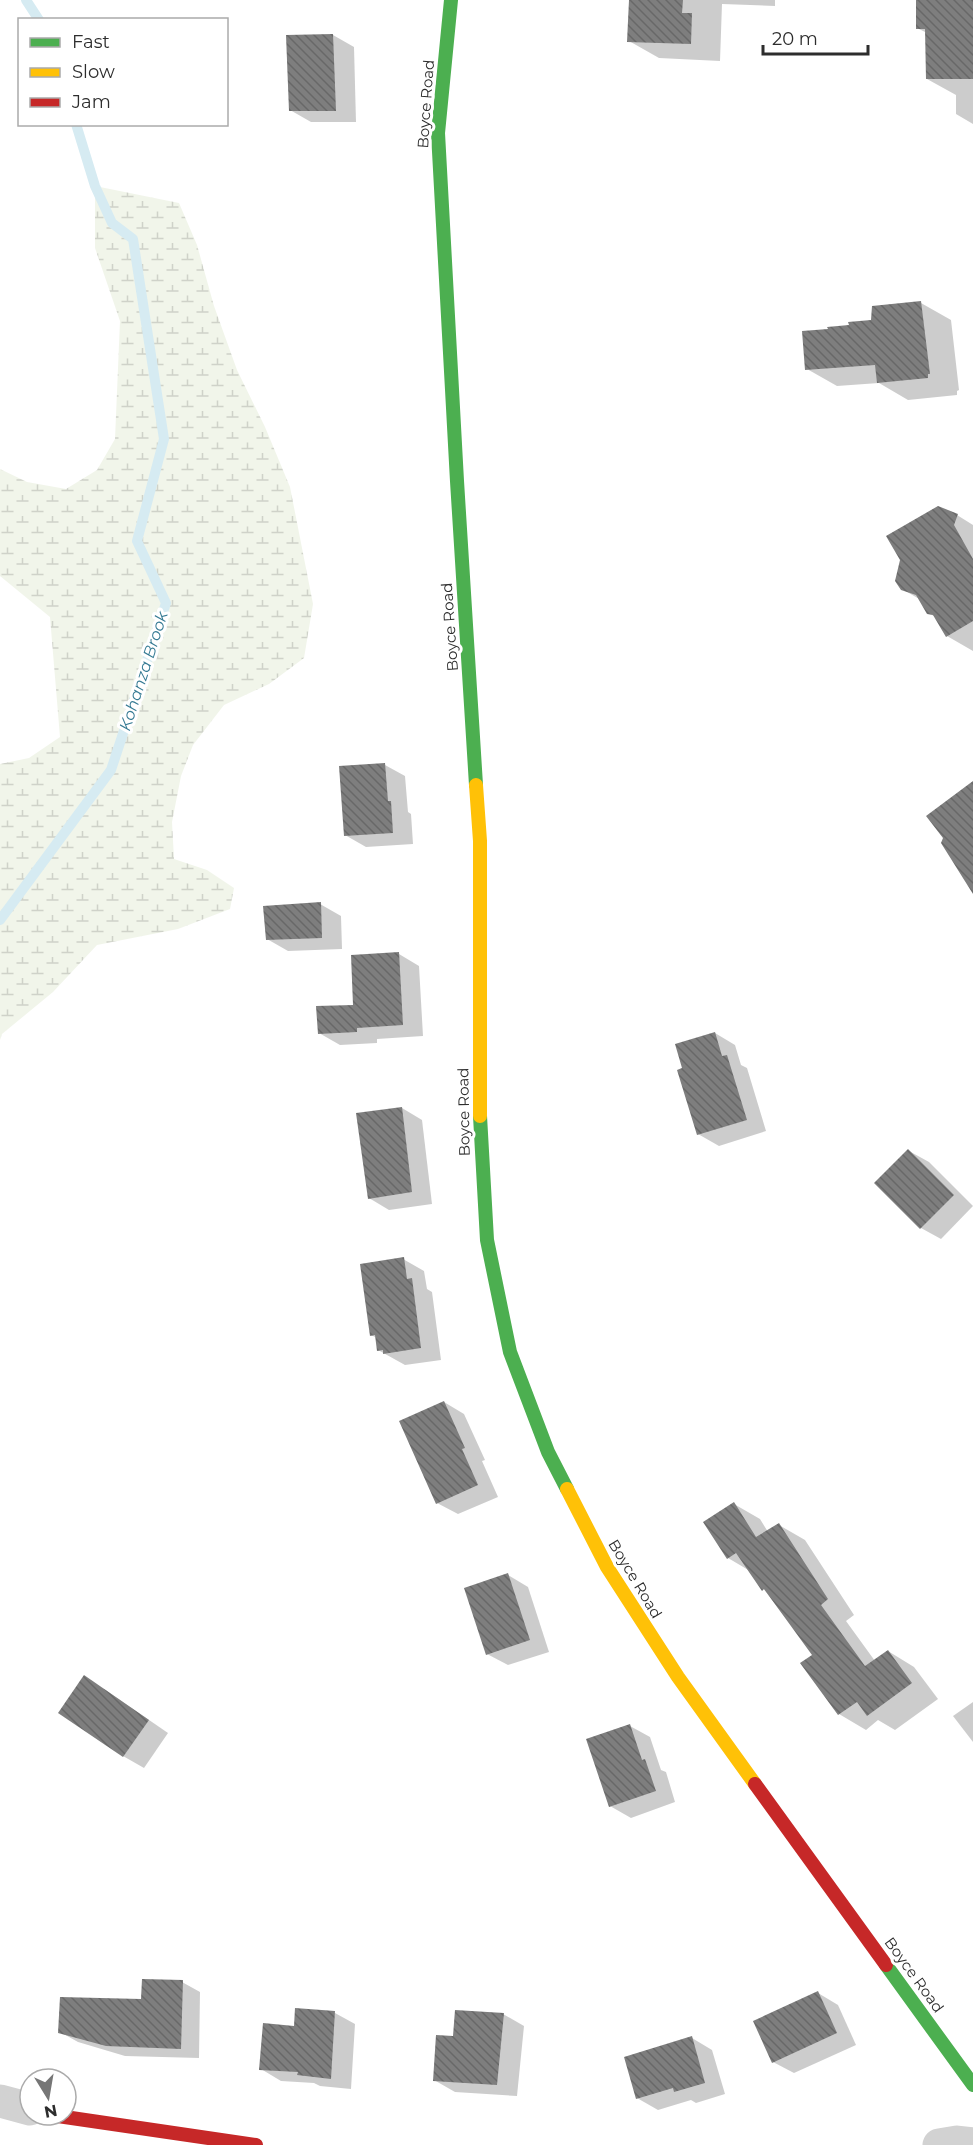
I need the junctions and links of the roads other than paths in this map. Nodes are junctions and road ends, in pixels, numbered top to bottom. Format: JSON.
{"nodes":[{"id":1,"x":451,"y":0,"type":"edge"},
{"id":2,"x":973,"y":2085,"type":"edge"},
{"id":3,"x":0,"y":2101,"type":"edge"},
{"id":4,"x":18,"y":2106,"type":"edge"},
{"id":5,"x":78,"y":2119,"type":"edge"},
{"id":6,"x":973,"y":2144,"type":"edge"},
{"id":7,"x":256,"y":2145,"type":"edge"},
{"id":8,"x":939,"y":2145,"type":"edge"}],
"edges":[{"from":1,"to":2,"type":"street","name":"Boyce Road"},
{"from":3,"to":4,"type":"street"},
{"from":5,"to":7,"type":"street"},
{"from":6,"to":8,"type":"street"}]}
